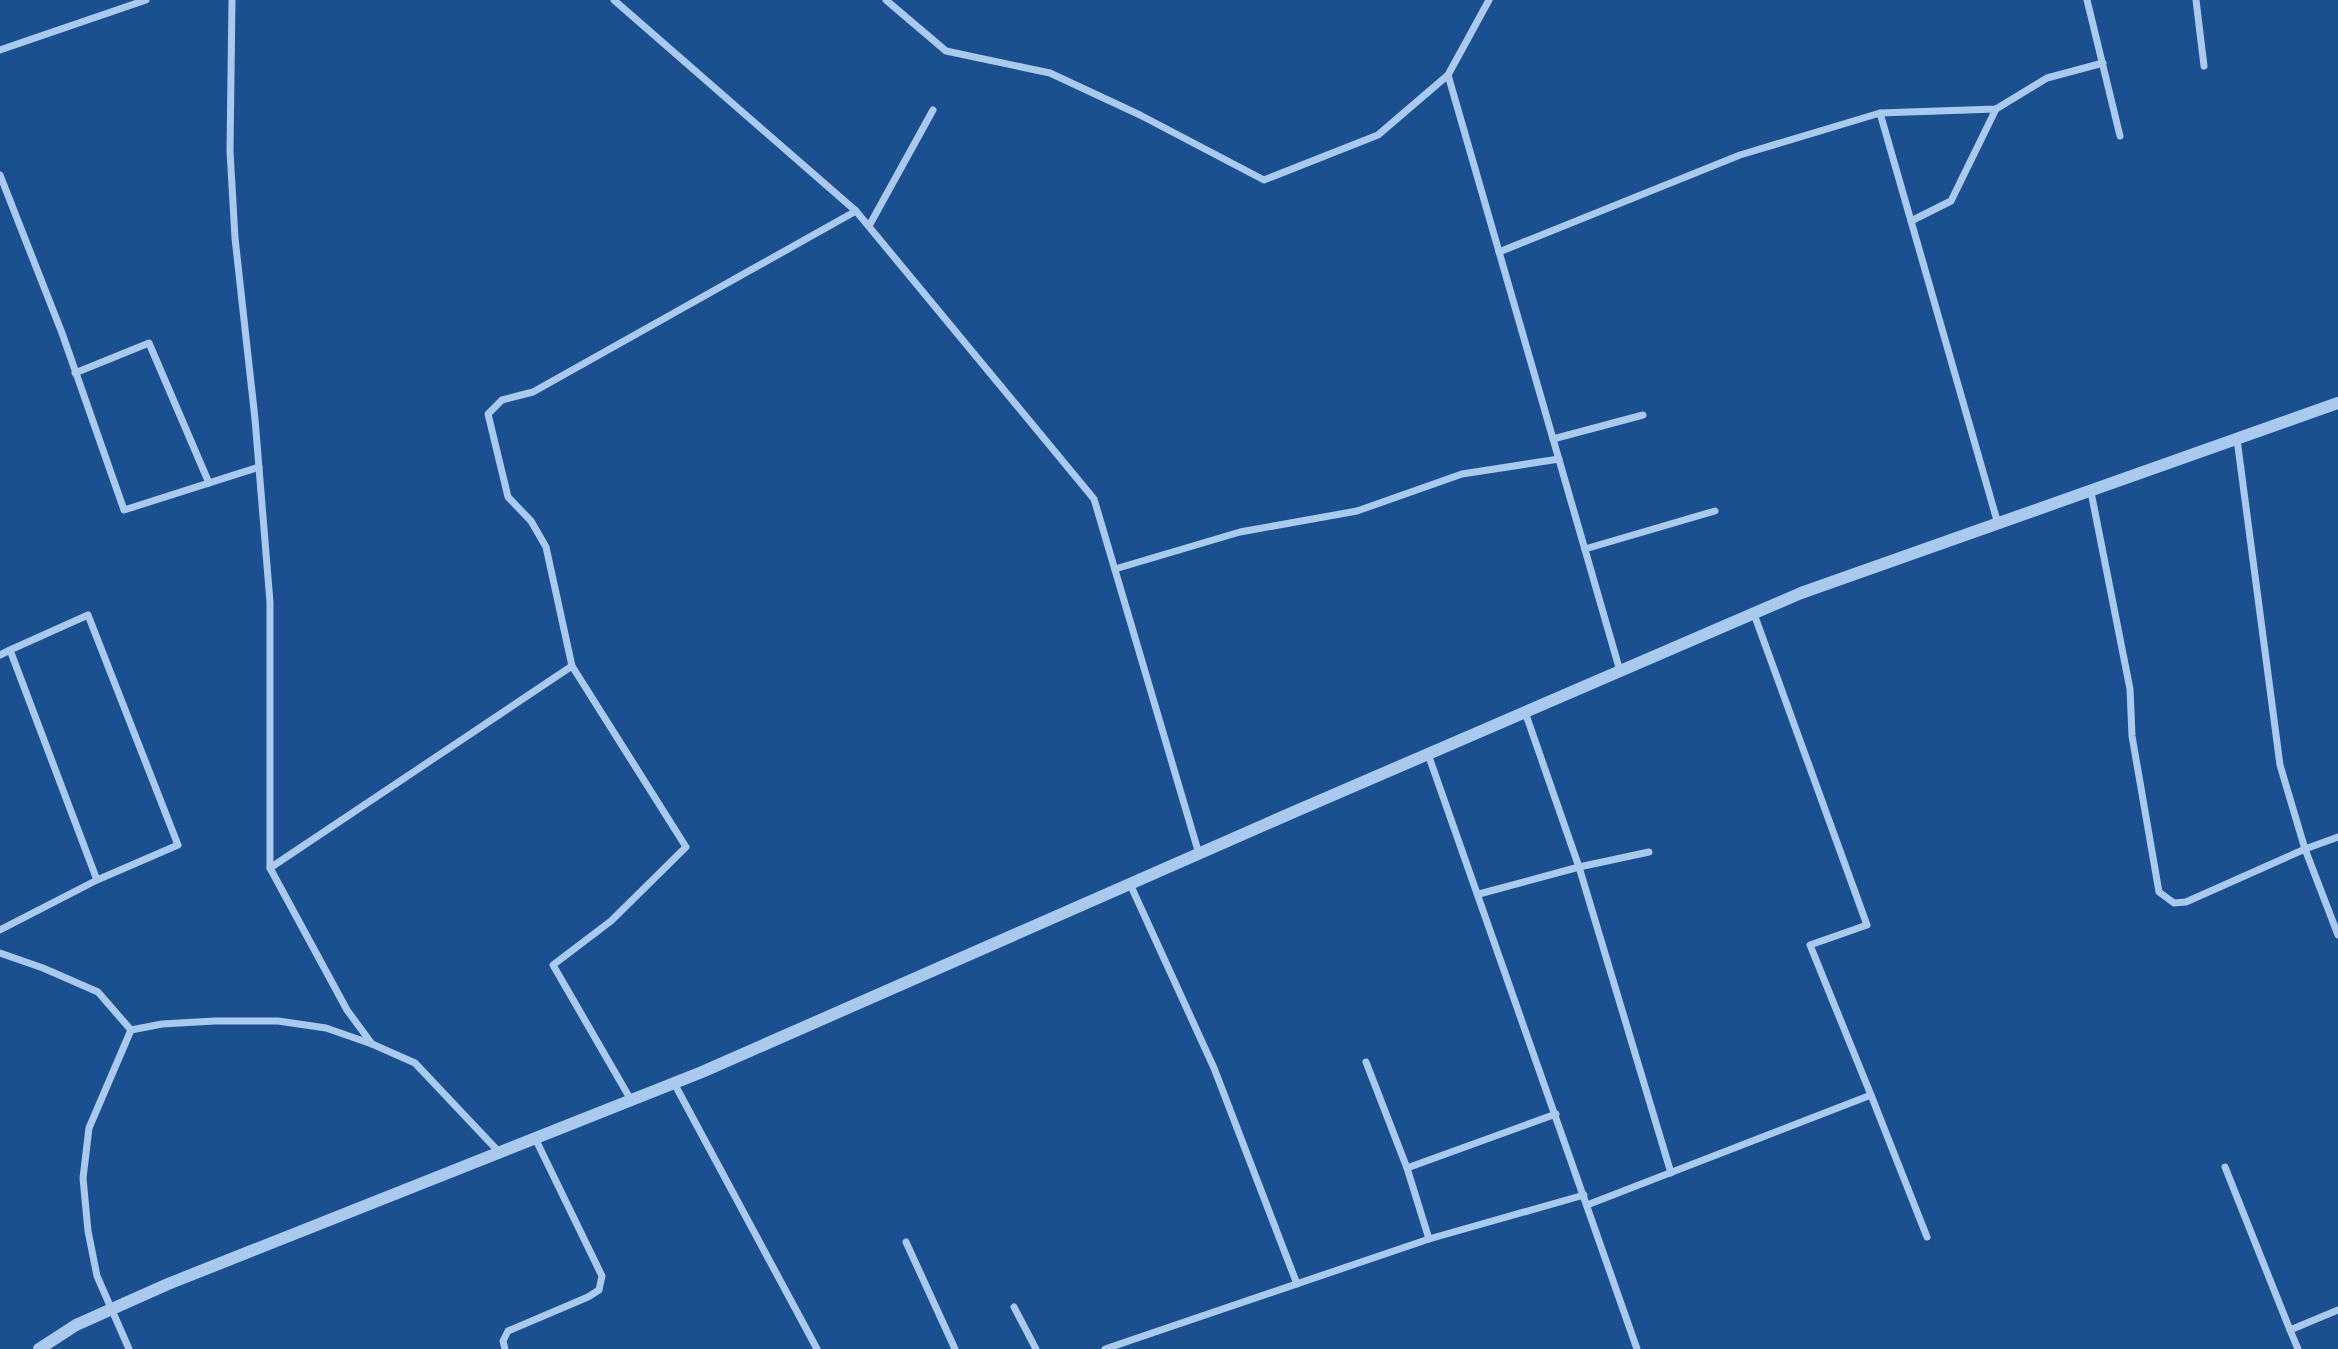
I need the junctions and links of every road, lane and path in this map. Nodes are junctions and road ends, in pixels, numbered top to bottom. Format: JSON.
{"nodes":[{"id":1,"x":146,"y":0,"type":"edge"},
{"id":2,"x":232,"y":0,"type":"edge"},
{"id":3,"x":614,"y":0,"type":"edge"},
{"id":4,"x":886,"y":0,"type":"edge"},
{"id":5,"x":1480,"y":0,"type":"edge"},
{"id":6,"x":1489,"y":0,"type":"edge"},
{"id":7,"x":2087,"y":0,"type":"edge"},
{"id":8,"x":2196,"y":0,"type":"edge"},
{"id":9,"x":1484,"y":9,"type":"junction"},
{"id":10,"x":0,"y":50,"type":"edge"},
{"id":11,"x":2103,"y":63,"type":"junction"},
{"id":12,"x":2204,"y":66,"type":"dead end"},
{"id":13,"x":1448,"y":75,"type":"junction"},
{"id":14,"x":1996,"y":109,"type":"junction"},
{"id":15,"x":933,"y":110,"type":"dead end"},
{"id":16,"x":1880,"y":113,"type":"junction"},
{"id":17,"x":2120,"y":136,"type":"dead end"},
{"id":18,"x":0,"y":176,"type":"edge"},
{"id":19,"x":856,"y":211,"type":"junction"},
{"id":20,"x":1911,"y":222,"type":"junction"},
{"id":21,"x":869,"y":226,"type":"junction"},
{"id":22,"x":1499,"y":252,"type":"junction"},
{"id":23,"x":75,"y":373,"type":"junction"},
{"id":24,"x":2338,"y":403,"type":"edge"},
{"id":25,"x":1643,"y":415,"type":"dead end"},
{"id":26,"x":1553,"y":439,"type":"junction"},
{"id":27,"x":2237,"y":439,"type":"junction"},
{"id":28,"x":1559,"y":459,"type":"junction"},
{"id":29,"x":259,"y":467,"type":"junction"},
{"id":30,"x":209,"y":483,"type":"junction"},
{"id":31,"x":2091,"y":492,"type":"junction"},
{"id":32,"x":1715,"y":510,"type":"dead end"},
{"id":33,"x":1998,"y":524,"type":"junction"},
{"id":34,"x":1585,"y":549,"type":"junction"},
{"id":35,"x":1115,"y":569,"type":"junction"},
{"id":36,"x":1754,"y":614,"type":"junction"},
{"id":37,"x":10,"y":650,"type":"junction"},
{"id":38,"x":0,"y":655,"type":"edge"},
{"id":39,"x":572,"y":666,"type":"junction"},
{"id":40,"x":1620,"y":671,"type":"junction"},
{"id":41,"x":1525,"y":712,"type":"junction"},
{"id":42,"x":1428,"y":754,"type":"junction"},
{"id":43,"x":2338,"y":837,"type":"edge"},
{"id":44,"x":2305,"y":849,"type":"junction"},
{"id":45,"x":1648,"y":852,"type":"dead end"},
{"id":46,"x":1199,"y":854,"type":"junction"},
{"id":47,"x":1579,"y":867,"type":"junction"},
{"id":48,"x":270,"y":868,"type":"junction"},
{"id":49,"x":97,"y":880,"type":"junction"},
{"id":50,"x":1130,"y":884,"type":"junction"},
{"id":51,"x":1479,"y":894,"type":"junction"},
{"id":52,"x":0,"y":930,"type":"edge"},
{"id":53,"x":2338,"y":935,"type":"edge"},
{"id":54,"x":0,"y":953,"type":"edge"},
{"id":55,"x":131,"y":1030,"type":"junction"},
{"id":56,"x":372,"y":1044,"type":"junction"},
{"id":57,"x":1366,"y":1062,"type":"dead end"},
{"id":58,"x":674,"y":1083,"type":"junction"},
{"id":59,"x":1871,"y":1095,"type":"junction"},
{"id":60,"x":631,"y":1100,"type":"junction"},
{"id":61,"x":1556,"y":1114,"type":"junction"},
{"id":62,"x":535,"y":1138,"type":"junction"},
{"id":63,"x":499,"y":1152,"type":"junction"},
{"id":64,"x":2225,"y":1167,"type":"dead end"},
{"id":65,"x":1407,"y":1168,"type":"junction"},
{"id":66,"x":1671,"y":1173,"type":"junction"},
{"id":67,"x":1584,"y":1195,"type":"junction"},
{"id":68,"x":1587,"y":1205,"type":"junction"},
{"id":69,"x":1927,"y":1237,"type":"dead end"},
{"id":70,"x":1429,"y":1240,"type":"junction"},
{"id":71,"x":906,"y":1242,"type":"dead end"},
{"id":72,"x":1297,"y":1284,"type":"junction"},
{"id":73,"x":1014,"y":1307,"type":"dead end"},
{"id":74,"x":111,"y":1309,"type":"junction"},
{"id":75,"x":2338,"y":1310,"type":"edge"},
{"id":76,"x":2290,"y":1330,"type":"junction"},
{"id":77,"x":39,"y":1349,"type":"edge"},
{"id":78,"x":129,"y":1349,"type":"edge"},
{"id":79,"x":505,"y":1349,"type":"edge"},
{"id":80,"x":817,"y":1349,"type":"edge"},
{"id":81,"x":955,"y":1349,"type":"edge"},
{"id":82,"x":1036,"y":1349,"type":"edge"},
{"id":83,"x":1105,"y":1349,"type":"edge"},
{"id":84,"x":1637,"y":1349,"type":"edge"},
{"id":85,"x":2298,"y":1349,"type":"edge"}],
"edges":[{"from":1,"to":10,"type":"street"},
{"from":2,"to":29,"type":"street"},
{"from":3,"to":19,"type":"street"},
{"from":4,"to":13,"type":"street"},
{"from":5,"to":9,"type":"street"},
{"from":6,"to":9,"type":"street"},
{"from":7,"to":11,"type":"street"},
{"from":8,"to":12,"type":"street"},
{"from":9,"to":13,"type":"street"},
{"from":11,"to":14,"type":"street"},
{"from":11,"to":17,"type":"street"},
{"from":13,"to":22,"type":"street"},
{"from":14,"to":16,"type":"street"},
{"from":14,"to":20,"type":"street"},
{"from":15,"to":21,"type":"street"},
{"from":16,"to":20,"type":"street"},
{"from":16,"to":22,"type":"street"},
{"from":18,"to":23,"type":"street"},
{"from":19,"to":21,"type":"street"},
{"from":19,"to":39,"type":"street"},
{"from":20,"to":33,"type":"street"},
{"from":21,"to":35,"type":"street"},
{"from":22,"to":26,"type":"street"},
{"from":23,"to":30,"type":"street"},
{"from":23,"to":30,"type":"street"},
{"from":24,"to":27,"type":"street"},
{"from":25,"to":26,"type":"street"},
{"from":26,"to":28,"type":"street"},
{"from":27,"to":31,"type":"street"},
{"from":27,"to":44,"type":"street"},
{"from":28,"to":34,"type":"street"},
{"from":28,"to":35,"type":"street"},
{"from":29,"to":30,"type":"street"},
{"from":29,"to":48,"type":"street"},
{"from":31,"to":33,"type":"street"},
{"from":31,"to":44,"type":"street"},
{"from":32,"to":34,"type":"street"},
{"from":33,"to":36,"type":"street"},
{"from":34,"to":40,"type":"street"},
{"from":35,"to":46,"type":"street"},
{"from":36,"to":40,"type":"street"},
{"from":36,"to":59,"type":"street"},
{"from":37,"to":38,"type":"street"},
{"from":37,"to":49,"type":"street"},
{"from":37,"to":49,"type":"street"},
{"from":39,"to":48,"type":"street"},
{"from":39,"to":60,"type":"street"},
{"from":40,"to":41,"type":"street"},
{"from":41,"to":42,"type":"street"},
{"from":41,"to":47,"type":"street"},
{"from":42,"to":46,"type":"street"},
{"from":42,"to":51,"type":"street"},
{"from":43,"to":44,"type":"street"},
{"from":44,"to":53,"type":"street"},
{"from":45,"to":47,"type":"street"},
{"from":46,"to":50,"type":"street"},
{"from":47,"to":51,"type":"street"},
{"from":47,"to":66,"type":"street"},
{"from":48,"to":56,"type":"street"},
{"from":49,"to":52,"type":"street"},
{"from":50,"to":58,"type":"street"},
{"from":50,"to":72,"type":"street"},
{"from":51,"to":61,"type":"street"},
{"from":54,"to":55,"type":"street"},
{"from":55,"to":56,"type":"street"},
{"from":55,"to":74,"type":"street"},
{"from":56,"to":63,"type":"street"},
{"from":57,"to":65,"type":"street"},
{"from":58,"to":60,"type":"street"},
{"from":58,"to":80,"type":"street"},
{"from":59,"to":66,"type":"street"},
{"from":59,"to":69,"type":"street"},
{"from":60,"to":62,"type":"street"},
{"from":61,"to":65,"type":"street"},
{"from":61,"to":67,"type":"street"},
{"from":62,"to":63,"type":"street"},
{"from":62,"to":79,"type":"street"},
{"from":63,"to":74,"type":"street"},
{"from":64,"to":76,"type":"street"},
{"from":65,"to":70,"type":"street"},
{"from":66,"to":68,"type":"street"},
{"from":67,"to":68,"type":"street"},
{"from":67,"to":70,"type":"street"},
{"from":68,"to":84,"type":"street"},
{"from":70,"to":72,"type":"street"},
{"from":71,"to":81,"type":"street"},
{"from":72,"to":83,"type":"street"},
{"from":73,"to":82,"type":"street"},
{"from":74,"to":77,"type":"street"},
{"from":74,"to":78,"type":"street"},
{"from":75,"to":76,"type":"street"},
{"from":76,"to":85,"type":"street"}]}
